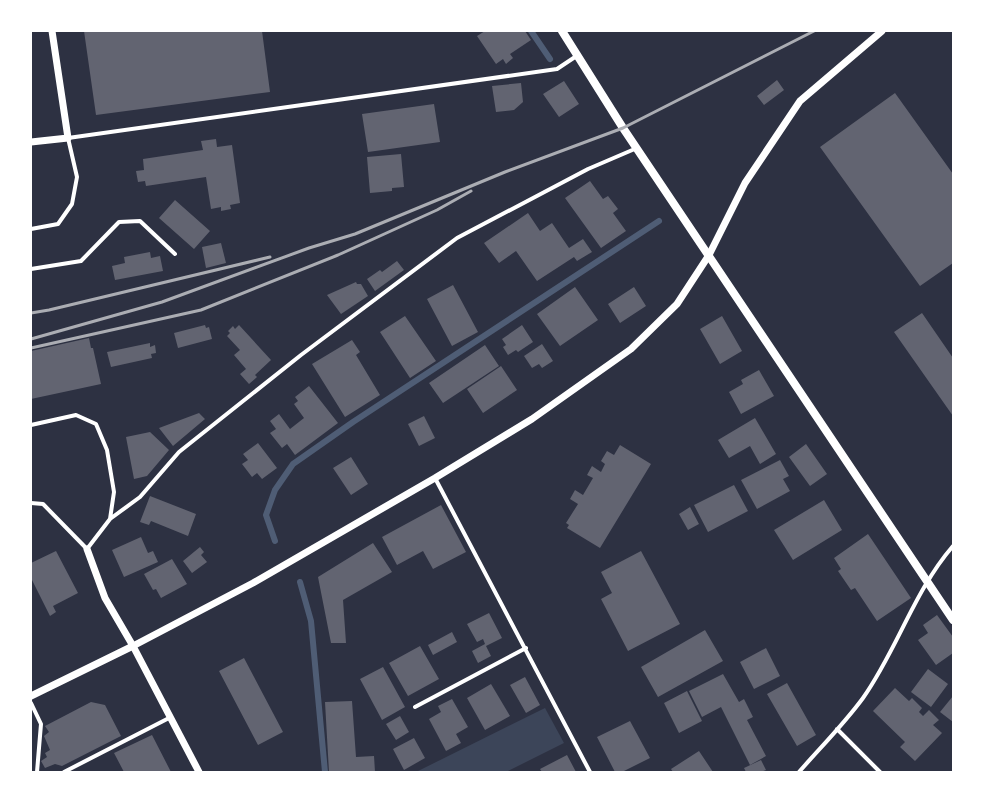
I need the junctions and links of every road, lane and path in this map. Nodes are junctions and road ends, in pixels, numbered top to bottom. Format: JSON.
{"nodes":[{"id":1,"x":52,"y":31,"type":"edge"},
{"id":2,"x":562,"y":31,"type":"edge"},
{"id":3,"x":882,"y":31,"type":"edge"},
{"id":4,"x":578,"y":55,"type":"junction"},
{"id":5,"x":68,"y":138,"type":"junction"},
{"id":6,"x":31,"y":142,"type":"edge"},
{"id":7,"x":637,"y":148,"type":"junction"},
{"id":8,"x":31,"y":229,"type":"edge"},
{"id":9,"x":175,"y":254,"type":"dead end"},
{"id":10,"x":709,"y":255,"type":"junction"},
{"id":11,"x":31,"y":269,"type":"edge"},
{"id":12,"x":31,"y":425,"type":"edge"},
{"id":13,"x":435,"y":478,"type":"junction"},
{"id":14,"x":31,"y":503,"type":"edge"},
{"id":15,"x":110,"y":519,"type":"junction"},
{"id":16,"x":953,"y":546,"type":"edge"},
{"id":17,"x":87,"y":549,"type":"junction"},
{"id":18,"x":927,"y":581,"type":"junction"},
{"id":19,"x":953,"y":620,"type":"edge"},
{"id":20,"x":133,"y":646,"type":"junction"},
{"id":21,"x":526,"y":648,"type":"junction"},
{"id":22,"x":31,"y":696,"type":"edge"},
{"id":23,"x":31,"y":703,"type":"edge"},
{"id":24,"x":415,"y":707,"type":"dead end"},
{"id":25,"x":171,"y":717,"type":"junction"},
{"id":26,"x":837,"y":729,"type":"junction"},
{"id":27,"x":37,"y":772,"type":"edge"},
{"id":28,"x":64,"y":772,"type":"edge"},
{"id":29,"x":199,"y":772,"type":"edge"},
{"id":30,"x":590,"y":772,"type":"edge"},
{"id":31,"x":799,"y":772,"type":"edge"},
{"id":32,"x":880,"y":772,"type":"edge"}],
"edges":[{"from":1,"to":5,"type":"street"},
{"from":2,"to":4,"type":"main road"},
{"from":3,"to":10,"type":"street"},
{"from":4,"to":5,"type":"street"},
{"from":4,"to":7,"type":"main road"},
{"from":5,"to":6,"type":"street"},
{"from":5,"to":8,"type":"street"},
{"from":7,"to":10,"type":"main road"},
{"from":7,"to":15,"type":"street"},
{"from":9,"to":11,"type":"street"},
{"from":10,"to":13,"type":"street"},
{"from":10,"to":18,"type":"main road"},
{"from":12,"to":15,"type":"street"},
{"from":13,"to":20,"type":"street"},
{"from":13,"to":21,"type":"street"},
{"from":14,"to":17,"type":"street"},
{"from":15,"to":17,"type":"street"},
{"from":16,"to":18,"type":"street"},
{"from":17,"to":20,"type":"street"},
{"from":18,"to":19,"type":"main road"},
{"from":18,"to":26,"type":"street"},
{"from":20,"to":22,"type":"street"},
{"from":20,"to":25,"type":"street"},
{"from":21,"to":24,"type":"street"},
{"from":21,"to":30,"type":"street"},
{"from":23,"to":27,"type":"street"},
{"from":25,"to":28,"type":"street"},
{"from":25,"to":29,"type":"street"},
{"from":26,"to":31,"type":"street"},
{"from":26,"to":32,"type":"street"}]}
